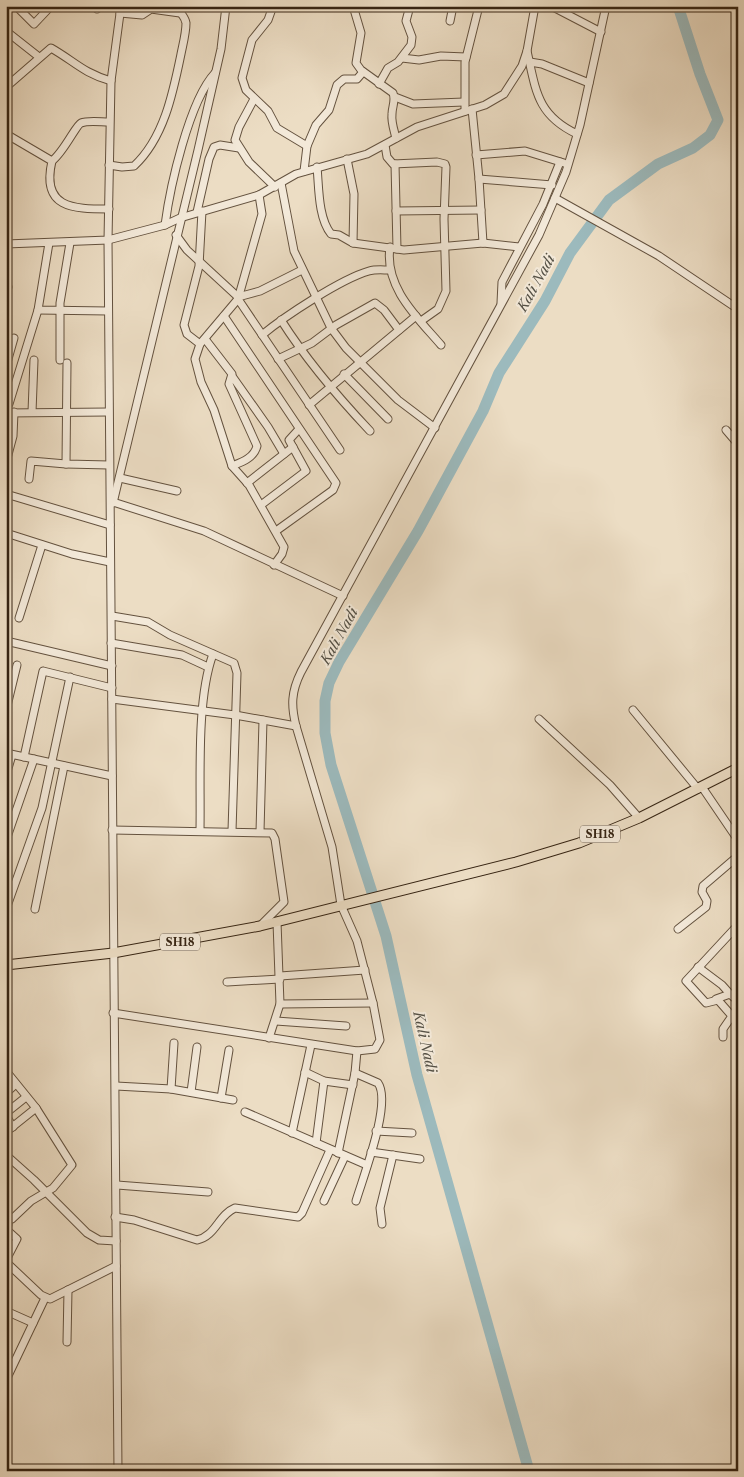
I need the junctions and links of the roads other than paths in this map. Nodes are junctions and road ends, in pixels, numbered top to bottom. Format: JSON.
{"nodes":[{"id":1,"x":51,"y":6,"type":"edge"},
{"id":2,"x":226,"y":6,"type":"edge"},
{"id":3,"x":273,"y":6,"type":"edge"},
{"id":4,"x":353,"y":6,"type":"edge"},
{"id":5,"x":410,"y":6,"type":"edge"},
{"id":6,"x":453,"y":6,"type":"edge"},
{"id":7,"x":479,"y":6,"type":"edge"},
{"id":8,"x":535,"y":6,"type":"edge"},
{"id":9,"x":551,"y":6,"type":"edge"},
{"id":10,"x":606,"y":6,"type":"edge"},
{"id":11,"x":17,"y":7,"type":"edge"},
{"id":12,"x":179,"y":9,"type":"edge"},
{"id":13,"x":120,"y":10,"type":"edge"},
{"id":14,"x":450,"y":21,"type":"dead end"},
{"id":15,"x":6,"y":31,"type":"edge"},
{"id":16,"x":601,"y":32,"type":"junction"},
{"id":17,"x":527,"y":51,"type":"junction"},
{"id":18,"x":40,"y":57,"type":"junction"},
{"id":19,"x":466,"y":57,"type":"junction"},
{"id":20,"x":402,"y":58,"type":"junction"},
{"id":21,"x":530,"y":62,"type":"junction"},
{"id":22,"x":216,"y":71,"type":"junction"},
{"id":23,"x":363,"y":72,"type":"junction"},
{"id":24,"x":111,"y":81,"type":"junction"},
{"id":25,"x":590,"y":83,"type":"junction"},
{"id":26,"x":379,"y":84,"type":"junction"},
{"id":27,"x":6,"y":87,"type":"edge"},
{"id":28,"x":395,"y":97,"type":"junction"},
{"id":29,"x":254,"y":98,"type":"junction"},
{"id":30,"x":464,"y":102,"type":"junction"},
{"id":31,"x":468,"y":110,"type":"junction"},
{"id":32,"x":109,"y":122,"type":"junction"},
{"id":33,"x":6,"y":134,"type":"edge"},
{"id":34,"x":577,"y":134,"type":"junction"},
{"id":35,"x":396,"y":138,"type":"junction"},
{"id":36,"x":385,"y":145,"type":"junction"},
{"id":37,"x":307,"y":146,"type":"junction"},
{"id":38,"x":239,"y":148,"type":"junction"},
{"id":39,"x":476,"y":155,"type":"junction"},
{"id":40,"x":347,"y":159,"type":"junction"},
{"id":41,"x":52,"y":161,"type":"junction"},
{"id":42,"x":560,"y":162,"type":"junction"},
{"id":43,"x":395,"y":164,"type":"junction"},
{"id":44,"x":109,"y":165,"type":"junction"},
{"id":45,"x":568,"y":165,"type":"junction"},
{"id":46,"x":317,"y":167,"type":"junction"},
{"id":47,"x":304,"y":171,"type":"junction"},
{"id":48,"x":479,"y":179,"type":"junction"},
{"id":49,"x":278,"y":185,"type":"junction"},
{"id":50,"x":552,"y":185,"type":"junction"},
{"id":51,"x":259,"y":195,"type":"junction"},
{"id":52,"x":555,"y":198,"type":"junction"},
{"id":53,"x":109,"y":209,"type":"junction"},
{"id":54,"x":445,"y":210,"type":"junction"},
{"id":55,"x":481,"y":210,"type":"junction"},
{"id":56,"x":396,"y":211,"type":"junction"},
{"id":57,"x":200,"y":212,"type":"junction"},
{"id":58,"x":180,"y":218,"type":"junction"},
{"id":59,"x":165,"y":225,"type":"junction"},
{"id":60,"x":176,"y":235,"type":"junction"},
{"id":61,"x":108,"y":240,"type":"junction"},
{"id":62,"x":49,"y":243,"type":"junction"},
{"id":63,"x":70,"y":243,"type":"junction"},
{"id":64,"x":353,"y":243,"type":"junction"},
{"id":65,"x":483,"y":243,"type":"junction"},
{"id":66,"x":6,"y":244,"type":"edge"},
{"id":67,"x":447,"y":247,"type":"junction"},
{"id":68,"x":520,"y":247,"type":"junction"},
{"id":69,"x":393,"y":248,"type":"junction"},
{"id":70,"x":199,"y":261,"type":"junction"},
{"id":71,"x":302,"y":270,"type":"junction"},
{"id":72,"x":389,"y":270,"type":"junction"},
{"id":73,"x":6,"y":285,"type":"edge"},
{"id":74,"x":6,"y":294,"type":"edge"},
{"id":75,"x":238,"y":298,"type":"junction"},
{"id":76,"x":316,"y":299,"type":"junction"},
{"id":77,"x":501,"y":304,"type":"junction"},
{"id":78,"x":738,"y":309,"type":"edge"},
{"id":79,"x":38,"y":310,"type":"junction"},
{"id":80,"x":59,"y":310,"type":"junction"},
{"id":81,"x":108,"y":311,"type":"junction"},
{"id":82,"x":224,"y":316,"type":"junction"},
{"id":83,"x":418,"y":319,"type":"junction"},
{"id":84,"x":281,"y":320,"type":"junction"},
{"id":85,"x":331,"y":328,"type":"junction"},
{"id":86,"x":399,"y":330,"type":"junction"},
{"id":87,"x":262,"y":335,"type":"junction"},
{"id":88,"x":14,"y":338,"type":"dead end"},
{"id":89,"x":202,"y":341,"type":"junction"},
{"id":90,"x":441,"y":345,"type":"dead end"},
{"id":91,"x":300,"y":349,"type":"junction"},
{"id":92,"x":278,"y":359,"type":"junction"},
{"id":93,"x":34,"y":360,"type":"dead end"},
{"id":94,"x":360,"y":361,"type":"junction"},
{"id":95,"x":6,"y":366,"type":"edge"},
{"id":96,"x":344,"y":374,"type":"junction"},
{"id":97,"x":232,"y":376,"type":"junction"},
{"id":98,"x":329,"y":387,"type":"junction"},
{"id":99,"x":6,"y":405,"type":"edge"},
{"id":100,"x":309,"y":405,"type":"junction"},
{"id":101,"x":14,"y":412,"type":"junction"},
{"id":102,"x":32,"y":412,"type":"junction"},
{"id":103,"x":66,"y":412,"type":"junction"},
{"id":104,"x":108,"y":412,"type":"junction"},
{"id":105,"x":6,"y":413,"type":"edge"},
{"id":106,"x":388,"y":419,"type":"dead end"},
{"id":107,"x":435,"y":428,"type":"junction"},
{"id":108,"x":299,"y":429,"type":"junction"},
{"id":109,"x":726,"y":430,"type":"dead end"},
{"id":110,"x":370,"y":431,"type":"dead end"},
{"id":111,"x":738,"y":444,"type":"edge"},
{"id":112,"x":293,"y":447,"type":"junction"},
{"id":113,"x":340,"y":450,"type":"dead end"},
{"id":114,"x":7,"y":453,"type":"edge"},
{"id":115,"x":284,"y":454,"type":"junction"},
{"id":116,"x":6,"y":462,"type":"edge"},
{"id":117,"x":66,"y":464,"type":"junction"},
{"id":118,"x":109,"y":465,"type":"junction"},
{"id":119,"x":232,"y":466,"type":"junction"},
{"id":120,"x":120,"y":478,"type":"junction"},
{"id":121,"x":29,"y":479,"type":"dead end"},
{"id":122,"x":247,"y":483,"type":"junction"},
{"id":123,"x":177,"y":491,"type":"dead end"},
{"id":124,"x":6,"y":494,"type":"edge"},
{"id":125,"x":113,"y":502,"type":"junction"},
{"id":126,"x":261,"y":505,"type":"junction"},
{"id":127,"x":110,"y":511,"type":"junction"},
{"id":128,"x":110,"y":526,"type":"junction"},
{"id":129,"x":276,"y":531,"type":"junction"},
{"id":130,"x":6,"y":533,"type":"edge"},
{"id":131,"x":42,"y":545,"type":"junction"},
{"id":132,"x":110,"y":562,"type":"junction"},
{"id":133,"x":274,"y":565,"type":"junction"},
{"id":134,"x":343,"y":596,"type":"junction"},
{"id":135,"x":112,"y":616,"type":"junction"},
{"id":136,"x":19,"y":618,"type":"dead end"},
{"id":137,"x":6,"y":642,"type":"edge"},
{"id":138,"x":111,"y":644,"type":"junction"},
{"id":139,"x":213,"y":654,"type":"junction"},
{"id":140,"x":17,"y":665,"type":"dead end"},
{"id":141,"x":112,"y":666,"type":"junction"},
{"id":142,"x":208,"y":667,"type":"junction"},
{"id":143,"x":70,"y":677,"type":"junction"},
{"id":144,"x":112,"y":688,"type":"junction"},
{"id":145,"x":112,"y":699,"type":"junction"},
{"id":146,"x":6,"y":710,"type":"edge"},
{"id":147,"x":633,"y":710,"type":"dead end"},
{"id":148,"x":203,"y":711,"type":"junction"},
{"id":149,"x":235,"y":716,"type":"junction"},
{"id":150,"x":539,"y":719,"type":"dead end"},
{"id":151,"x":263,"y":720,"type":"junction"},
{"id":152,"x":296,"y":726,"type":"junction"},
{"id":153,"x":9,"y":754,"type":"edge"},
{"id":154,"x":24,"y":757,"type":"junction"},
{"id":155,"x":34,"y":759,"type":"junction"},
{"id":156,"x":51,"y":763,"type":"junction"},
{"id":157,"x":64,"y":766,"type":"junction"},
{"id":158,"x":738,"y":768,"type":"edge"},
{"id":159,"x":6,"y":775,"type":"edge"},
{"id":160,"x":112,"y":776,"type":"junction"},
{"id":161,"x":700,"y":788,"type":"junction"},
{"id":162,"x":639,"y":818,"type":"junction"},
{"id":163,"x":112,"y":830,"type":"junction"},
{"id":164,"x":200,"y":830,"type":"junction"},
{"id":165,"x":232,"y":831,"type":"junction"},
{"id":166,"x":260,"y":832,"type":"junction"},
{"id":167,"x":6,"y":840,"type":"edge"},
{"id":168,"x":738,"y":840,"type":"edge"},
{"id":169,"x":738,"y":856,"type":"edge"},
{"id":170,"x":346,"y":904,"type":"junction"},
{"id":171,"x":6,"y":909,"type":"edge"},
{"id":172,"x":35,"y":909,"type":"dead end"},
{"id":173,"x":277,"y":922,"type":"junction"},
{"id":174,"x":738,"y":925,"type":"edge"},
{"id":175,"x":260,"y":926,"type":"junction"},
{"id":176,"x":678,"y":929,"type":"dead end"},
{"id":177,"x":113,"y":953,"type":"junction"},
{"id":178,"x":6,"y":965,"type":"edge"},
{"id":179,"x":698,"y":967,"type":"junction"},
{"id":180,"x":365,"y":970,"type":"junction"},
{"id":181,"x":280,"y":977,"type":"junction"},
{"id":182,"x":227,"y":982,"type":"dead end"},
{"id":183,"x":730,"y":994,"type":"junction"},
{"id":184,"x":716,"y":999,"type":"junction"},
{"id":185,"x":738,"y":1001,"type":"edge"},
{"id":186,"x":373,"y":1003,"type":"junction"},
{"id":187,"x":280,"y":1004,"type":"junction"},
{"id":188,"x":113,"y":1013,"type":"junction"},
{"id":189,"x":276,"y":1021,"type":"junction"},
{"id":190,"x":346,"y":1026,"type":"dead end"},
{"id":191,"x":269,"y":1038,"type":"junction"},
{"id":192,"x":724,"y":1038,"type":"dead end"},
{"id":193,"x":174,"y":1043,"type":"dead end"},
{"id":194,"x":311,"y":1044,"type":"junction"},
{"id":195,"x":197,"y":1046,"type":"dead end"},
{"id":196,"x":229,"y":1050,"type":"dead end"},
{"id":197,"x":357,"y":1051,"type":"junction"},
{"id":198,"x":356,"y":1067,"type":"junction"},
{"id":199,"x":6,"y":1071,"type":"edge"},
{"id":200,"x":304,"y":1072,"type":"junction"},
{"id":201,"x":324,"y":1081,"type":"junction"},
{"id":202,"x":16,"y":1084,"type":"junction"},
{"id":203,"x":353,"y":1085,"type":"junction"},
{"id":204,"x":116,"y":1086,"type":"junction"},
{"id":205,"x":171,"y":1090,"type":"junction"},
{"id":206,"x":191,"y":1092,"type":"junction"},
{"id":207,"x":6,"y":1093,"type":"edge"},
{"id":208,"x":26,"y":1097,"type":"junction"},
{"id":209,"x":221,"y":1098,"type":"junction"},
{"id":210,"x":233,"y":1100,"type":"dead end"},
{"id":211,"x":36,"y":1108,"type":"junction"},
{"id":212,"x":245,"y":1112,"type":"dead end"},
{"id":213,"x":6,"y":1114,"type":"edge"},
{"id":214,"x":13,"y":1127,"type":"junction"},
{"id":215,"x":376,"y":1131,"type":"junction"},
{"id":216,"x":6,"y":1132,"type":"edge"},
{"id":217,"x":292,"y":1133,"type":"junction"},
{"id":218,"x":412,"y":1134,"type":"dead end"},
{"id":219,"x":316,"y":1142,"type":"junction"},
{"id":220,"x":330,"y":1150,"type":"junction"},
{"id":221,"x":371,"y":1152,"type":"junction"},
{"id":222,"x":342,"y":1154,"type":"junction"},
{"id":223,"x":6,"y":1155,"type":"edge"},
{"id":224,"x":393,"y":1155,"type":"junction"},
{"id":225,"x":420,"y":1159,"type":"dead end"},
{"id":226,"x":367,"y":1165,"type":"junction"},
{"id":227,"x":117,"y":1185,"type":"junction"},
{"id":228,"x":208,"y":1192,"type":"dead end"},
{"id":229,"x":48,"y":1193,"type":"junction"},
{"id":230,"x":324,"y":1201,"type":"dead end"},
{"id":231,"x":356,"y":1201,"type":"dead end"},
{"id":232,"x":115,"y":1217,"type":"junction"},
{"id":233,"x":8,"y":1219,"type":"edge"},
{"id":234,"x":382,"y":1224,"type":"dead end"},
{"id":235,"x":116,"y":1241,"type":"junction"},
{"id":236,"x":6,"y":1261,"type":"edge"},
{"id":237,"x":116,"y":1266,"type":"junction"},
{"id":238,"x":68,"y":1290,"type":"junction"},
{"id":239,"x":46,"y":1298,"type":"junction"},
{"id":240,"x":6,"y":1310,"type":"edge"},
{"id":241,"x":32,"y":1323,"type":"junction"},
{"id":242,"x":67,"y":1342,"type":"dead end"},
{"id":243,"x":6,"y":1380,"type":"edge"},
{"id":244,"x":118,"y":1471,"type":"edge"}],
"edges":[{"from":1,"to":11,"type":"street"},
{"from":2,"to":22,"type":"street"},
{"from":3,"to":29,"type":"street"},
{"from":4,"to":23,"type":"street"},
{"from":5,"to":20,"type":"street"},
{"from":6,"to":14,"type":"street"},
{"from":7,"to":19,"type":"street"},
{"from":8,"to":17,"type":"street"},
{"from":9,"to":16,"type":"street"},
{"from":10,"to":16,"type":"street"},
{"from":12,"to":13,"type":"street"},
{"from":12,"to":44,"type":"street"},
{"from":13,"to":24,"type":"street"},
{"from":15,"to":18,"type":"street"},
{"from":16,"to":25,"type":"street"},
{"from":17,"to":21,"type":"street"},
{"from":17,"to":31,"type":"street"},
{"from":18,"to":24,"type":"street"},
{"from":18,"to":27,"type":"street"},
{"from":19,"to":20,"type":"street"},
{"from":19,"to":30,"type":"street"},
{"from":20,"to":26,"type":"street"},
{"from":21,"to":25,"type":"street"},
{"from":21,"to":34,"type":"street"},
{"from":22,"to":58,"type":"street"},
{"from":22,"to":59,"type":"street"},
{"from":23,"to":26,"type":"street"},
{"from":23,"to":37,"type":"street"},
{"from":24,"to":32,"type":"street"},
{"from":25,"to":34,"type":"street"},
{"from":26,"to":28,"type":"street"},
{"from":28,"to":30,"type":"street"},
{"from":28,"to":35,"type":"street"},
{"from":29,"to":37,"type":"street"},
{"from":29,"to":38,"type":"street"},
{"from":30,"to":31,"type":"street"},
{"from":31,"to":35,"type":"street"},
{"from":31,"to":39,"type":"street"},
{"from":32,"to":41,"type":"street"},
{"from":32,"to":44,"type":"street"},
{"from":33,"to":41,"type":"street"},
{"from":34,"to":45,"type":"street"},
{"from":35,"to":36,"type":"street"},
{"from":36,"to":40,"type":"street"},
{"from":36,"to":43,"type":"street"},
{"from":37,"to":47,"type":"street"},
{"from":38,"to":49,"type":"street"},
{"from":38,"to":57,"type":"street"},
{"from":39,"to":42,"type":"street"},
{"from":39,"to":48,"type":"street"},
{"from":40,"to":46,"type":"street"},
{"from":40,"to":64,"type":"street"},
{"from":41,"to":53,"type":"street"},
{"from":42,"to":45,"type":"street"},
{"from":42,"to":50,"type":"street"},
{"from":43,"to":54,"type":"street"},
{"from":43,"to":56,"type":"street"},
{"from":44,"to":53,"type":"street"},
{"from":45,"to":52,"type":"street"},
{"from":46,"to":47,"type":"street"},
{"from":46,"to":64,"type":"street"},
{"from":47,"to":49,"type":"street"},
{"from":48,"to":50,"type":"street"},
{"from":48,"to":55,"type":"street"},
{"from":49,"to":51,"type":"street"},
{"from":49,"to":71,"type":"street"},
{"from":50,"to":68,"type":"street"},
{"from":51,"to":57,"type":"street"},
{"from":51,"to":75,"type":"street"},
{"from":52,"to":77,"type":"street"},
{"from":52,"to":78,"type":"street"},
{"from":53,"to":61,"type":"street"},
{"from":54,"to":55,"type":"street"},
{"from":54,"to":56,"type":"street"},
{"from":54,"to":67,"type":"street"},
{"from":55,"to":65,"type":"street"},
{"from":56,"to":69,"type":"street"},
{"from":57,"to":58,"type":"street"},
{"from":57,"to":70,"type":"street"},
{"from":58,"to":59,"type":"street"},
{"from":58,"to":60,"type":"street"},
{"from":59,"to":61,"type":"street"},
{"from":60,"to":70,"type":"street"},
{"from":60,"to":120,"type":"street"},
{"from":61,"to":63,"type":"street"},
{"from":61,"to":81,"type":"street"},
{"from":62,"to":63,"type":"street"},
{"from":62,"to":66,"type":"street"},
{"from":62,"to":79,"type":"street"},
{"from":63,"to":80,"type":"street"},
{"from":64,"to":69,"type":"street"},
{"from":65,"to":67,"type":"street"},
{"from":65,"to":68,"type":"street"},
{"from":67,"to":69,"type":"street"},
{"from":67,"to":83,"type":"street"},
{"from":68,"to":77,"type":"street"},
{"from":69,"to":72,"type":"street"},
{"from":70,"to":75,"type":"street"},
{"from":70,"to":89,"type":"street"},
{"from":71,"to":75,"type":"street"},
{"from":71,"to":76,"type":"street"},
{"from":72,"to":76,"type":"street"},
{"from":72,"to":83,"type":"street"},
{"from":73,"to":74,"type":"street"},
{"from":75,"to":82,"type":"street"},
{"from":75,"to":87,"type":"street"},
{"from":76,"to":84,"type":"street"},
{"from":76,"to":85,"type":"street"},
{"from":77,"to":107,"type":"street"},
{"from":79,"to":80,"type":"street"},
{"from":79,"to":99,"type":"street"},
{"from":80,"to":81,"type":"street"},
{"from":80,"to":103,"type":"street"},
{"from":81,"to":104,"type":"street"},
{"from":82,"to":89,"type":"street"},
{"from":82,"to":108,"type":"street"},
{"from":83,"to":86,"type":"street"},
{"from":83,"to":90,"type":"street"},
{"from":84,"to":87,"type":"street"},
{"from":84,"to":91,"type":"street"},
{"from":85,"to":86,"type":"street"},
{"from":85,"to":91,"type":"street"},
{"from":85,"to":94,"type":"street"},
{"from":86,"to":94,"type":"street"},
{"from":87,"to":92,"type":"street"},
{"from":88,"to":95,"type":"street"},
{"from":89,"to":97,"type":"street"},
{"from":89,"to":119,"type":"street"},
{"from":91,"to":92,"type":"street"},
{"from":91,"to":98,"type":"street"},
{"from":92,"to":100,"type":"street"},
{"from":93,"to":102,"type":"street"},
{"from":94,"to":96,"type":"street"},
{"from":94,"to":107,"type":"street"},
{"from":96,"to":98,"type":"street"},
{"from":96,"to":106,"type":"street"},
{"from":97,"to":115,"type":"street"},
{"from":97,"to":119,"type":"street"},
{"from":98,"to":100,"type":"street"},
{"from":98,"to":110,"type":"street"},
{"from":100,"to":113,"type":"street"},
{"from":101,"to":102,"type":"street"},
{"from":101,"to":105,"type":"street"},
{"from":101,"to":114,"type":"street"},
{"from":102,"to":103,"type":"street"},
{"from":103,"to":104,"type":"street"},
{"from":103,"to":117,"type":"street"},
{"from":104,"to":118,"type":"street"},
{"from":107,"to":134,"type":"street"},
{"from":108,"to":112,"type":"street"},
{"from":108,"to":129,"type":"street"},
{"from":109,"to":111,"type":"street"},
{"from":112,"to":115,"type":"street"},
{"from":112,"to":126,"type":"street"},
{"from":114,"to":116,"type":"street"},
{"from":115,"to":122,"type":"street"},
{"from":117,"to":118,"type":"street"},
{"from":117,"to":121,"type":"street"},
{"from":118,"to":127,"type":"street"},
{"from":119,"to":122,"type":"street"},
{"from":120,"to":123,"type":"street"},
{"from":120,"to":125,"type":"street"},
{"from":122,"to":126,"type":"street"},
{"from":124,"to":128,"type":"street"},
{"from":125,"to":127,"type":"street"},
{"from":125,"to":133,"type":"street"},
{"from":126,"to":129,"type":"street"},
{"from":127,"to":128,"type":"street"},
{"from":128,"to":132,"type":"street"},
{"from":129,"to":133,"type":"street"},
{"from":130,"to":131,"type":"street"},
{"from":131,"to":132,"type":"street"},
{"from":131,"to":136,"type":"street"},
{"from":132,"to":135,"type":"street"},
{"from":133,"to":134,"type":"street"},
{"from":134,"to":152,"type":"street"},
{"from":135,"to":138,"type":"street"},
{"from":135,"to":139,"type":"street"},
{"from":137,"to":141,"type":"street"},
{"from":138,"to":141,"type":"street"},
{"from":138,"to":142,"type":"street"},
{"from":139,"to":142,"type":"street"},
{"from":139,"to":149,"type":"street"},
{"from":140,"to":146,"type":"street"},
{"from":141,"to":144,"type":"street"},
{"from":142,"to":148,"type":"street"},
{"from":143,"to":144,"type":"street"},
{"from":143,"to":154,"type":"street"},
{"from":143,"to":156,"type":"street"},
{"from":144,"to":145,"type":"street"},
{"from":145,"to":148,"type":"street"},
{"from":145,"to":160,"type":"street"},
{"from":147,"to":161,"type":"street"},
{"from":148,"to":149,"type":"street"},
{"from":148,"to":164,"type":"street"},
{"from":149,"to":151,"type":"street"},
{"from":149,"to":165,"type":"street"},
{"from":150,"to":162,"type":"street"},
{"from":151,"to":152,"type":"street"},
{"from":151,"to":166,"type":"street"},
{"from":152,"to":170,"type":"street"},
{"from":153,"to":154,"type":"street"},
{"from":153,"to":159,"type":"street"},
{"from":154,"to":155,"type":"street"},
{"from":155,"to":156,"type":"street"},
{"from":155,"to":167,"type":"street"},
{"from":156,"to":157,"type":"street"},
{"from":156,"to":171,"type":"street"},
{"from":157,"to":160,"type":"street"},
{"from":157,"to":172,"type":"street"},
{"from":158,"to":161,"type":"main road","number":"SH18"},
{"from":160,"to":163,"type":"street"},
{"from":161,"to":162,"type":"main road","number":"SH18"},
{"from":161,"to":168,"type":"street"},
{"from":162,"to":170,"type":"main road","number":"SH18"},
{"from":163,"to":164,"type":"street"},
{"from":163,"to":177,"type":"street"},
{"from":164,"to":165,"type":"street"},
{"from":165,"to":166,"type":"street"},
{"from":166,"to":175,"type":"street"},
{"from":169,"to":176,"type":"street"},
{"from":170,"to":173,"type":"main road","number":"SH18"},
{"from":170,"to":180,"type":"street"},
{"from":173,"to":175,"type":"main road","number":"SH18"},
{"from":173,"to":181,"type":"street"},
{"from":174,"to":179,"type":"street"},
{"from":175,"to":177,"type":"main road","number":"SH18"},
{"from":177,"to":178,"type":"main road","number":"SH18"},
{"from":177,"to":188,"type":"street"},
{"from":179,"to":183,"type":"street"},
{"from":179,"to":184,"type":"street"},
{"from":180,"to":181,"type":"street"},
{"from":180,"to":186,"type":"street"},
{"from":181,"to":182,"type":"street"},
{"from":181,"to":187,"type":"street"},
{"from":183,"to":184,"type":"street"},
{"from":183,"to":185,"type":"street"},
{"from":184,"to":192,"type":"street"},
{"from":186,"to":187,"type":"street"},
{"from":186,"to":197,"type":"street"},
{"from":187,"to":189,"type":"street"},
{"from":188,"to":191,"type":"street"},
{"from":188,"to":204,"type":"street"},
{"from":189,"to":190,"type":"street"},
{"from":189,"to":191,"type":"street"},
{"from":191,"to":194,"type":"street"},
{"from":193,"to":205,"type":"street"},
{"from":194,"to":197,"type":"street"},
{"from":194,"to":200,"type":"street"},
{"from":195,"to":206,"type":"street"},
{"from":196,"to":209,"type":"street"},
{"from":197,"to":198,"type":"street"},
{"from":198,"to":203,"type":"street"},
{"from":198,"to":215,"type":"street"},
{"from":199,"to":202,"type":"street"},
{"from":200,"to":201,"type":"street"},
{"from":200,"to":217,"type":"street"},
{"from":201,"to":203,"type":"street"},
{"from":201,"to":219,"type":"street"},
{"from":202,"to":207,"type":"street"},
{"from":202,"to":208,"type":"street"},
{"from":203,"to":222,"type":"street"},
{"from":204,"to":205,"type":"street"},
{"from":204,"to":227,"type":"street"},
{"from":205,"to":206,"type":"street"},
{"from":206,"to":209,"type":"street"},
{"from":208,"to":211,"type":"street"},
{"from":208,"to":213,"type":"street"},
{"from":209,"to":210,"type":"street"},
{"from":211,"to":214,"type":"street"},
{"from":211,"to":229,"type":"street"},
{"from":212,"to":217,"type":"street"},
{"from":213,"to":214,"type":"street"},
{"from":214,"to":216,"type":"street"},
{"from":215,"to":218,"type":"street"},
{"from":215,"to":221,"type":"street"},
{"from":217,"to":219,"type":"street"},
{"from":219,"to":220,"type":"street"},
{"from":220,"to":222,"type":"street"},
{"from":220,"to":232,"type":"street"},
{"from":221,"to":224,"type":"street"},
{"from":221,"to":226,"type":"street"},
{"from":222,"to":226,"type":"street"},
{"from":222,"to":230,"type":"street"},
{"from":223,"to":229,"type":"street"},
{"from":224,"to":225,"type":"street"},
{"from":224,"to":234,"type":"street"},
{"from":226,"to":231,"type":"street"},
{"from":227,"to":228,"type":"street"},
{"from":227,"to":232,"type":"street"},
{"from":229,"to":233,"type":"street"},
{"from":229,"to":235,"type":"street"},
{"from":232,"to":235,"type":"street"},
{"from":233,"to":236,"type":"street"},
{"from":235,"to":237,"type":"street"},
{"from":236,"to":239,"type":"street"},
{"from":237,"to":238,"type":"street"},
{"from":237,"to":244,"type":"street"},
{"from":238,"to":239,"type":"street"},
{"from":238,"to":242,"type":"street"},
{"from":239,"to":241,"type":"street"},
{"from":240,"to":241,"type":"street"},
{"from":241,"to":243,"type":"street"}]}
